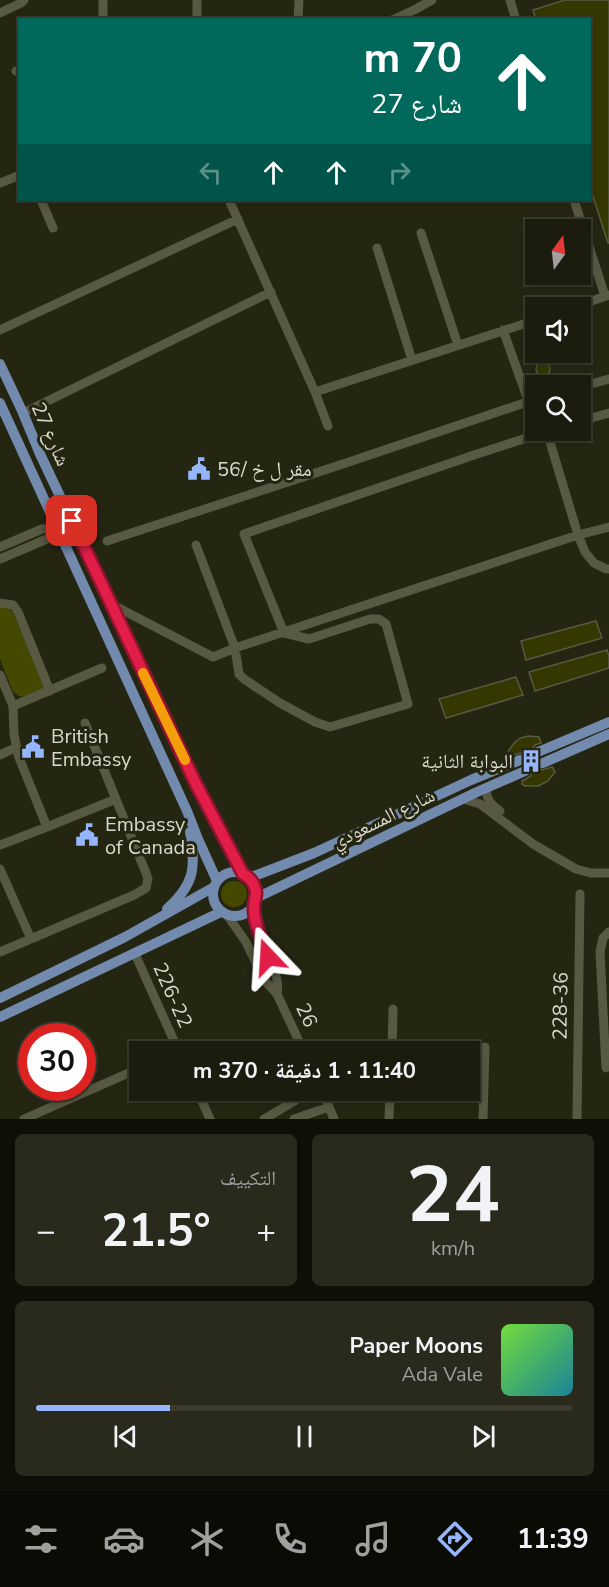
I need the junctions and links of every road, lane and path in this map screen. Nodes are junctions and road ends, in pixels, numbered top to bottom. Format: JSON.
{"nodes":[{"id":1,"x":103,"y":0,"type":"edge"},
{"id":2,"x":197,"y":0,"type":"edge"},
{"id":3,"x":299,"y":0,"type":"edge"},
{"id":4,"x":432,"y":0,"type":"edge"},
{"id":5,"x":510,"y":0,"type":"edge"},
{"id":6,"x":18,"y":2,"type":"edge"},
{"id":7,"x":0,"y":13,"type":"edge"},
{"id":8,"x":103,"y":18,"type":"edge"},
{"id":9,"x":197,"y":18,"type":"edge"},
{"id":10,"x":298,"y":18,"type":"edge"},
{"id":11,"x":396,"y":18,"type":"edge"},
{"id":12,"x":515,"y":18,"type":"edge"},
{"id":13,"x":18,"y":176,"type":"edge"},
{"id":14,"x":0,"y":183,"type":"edge"},
{"id":15,"x":41,"y":201,"type":"edge"},
{"id":16,"x":229,"y":201,"type":"edge"},
{"id":17,"x":574,"y":201,"type":"edge"},
{"id":18,"x":238,"y":219,"type":"junction"},
{"id":19,"x":53,"y":228,"type":"dead end"},
{"id":20,"x":421,"y":233,"type":"dead end"},
{"id":21,"x":377,"y":248,"type":"dead end"},
{"id":22,"x":271,"y":292,"type":"junction"},
{"id":23,"x":607,"y":296,"type":"edge"},
{"id":24,"x":591,"y":301,"type":"edge"},
{"id":25,"x":525,"y":323,"type":"edge"},
{"id":26,"x":0,"y":330,"type":"edge"},
{"id":27,"x":503,"y":330,"type":"junction"},
{"id":28,"x":458,"y":345,"type":"junction"},
{"id":29,"x":412,"y":360,"type":"junction"},
{"id":30,"x":0,"y":364,"type":"edge"},
{"id":31,"x":609,"y":379,"type":"edge"},
{"id":32,"x":525,"y":382,"type":"edge"},
{"id":33,"x":591,"y":384,"type":"edge"},
{"id":34,"x":315,"y":392,"type":"junction"},
{"id":35,"x":525,"y":401,"type":"edge"},
{"id":36,"x":0,"y":403,"type":"edge"},
{"id":37,"x":23,"y":413,"type":"junction"},
{"id":38,"x":609,"y":413,"type":"edge"},
{"id":39,"x":591,"y":419,"type":"edge"},
{"id":40,"x":328,"y":426,"type":"dead end"},
{"id":41,"x":525,"y":438,"type":"edge"},
{"id":42,"x":552,"y":441,"type":"edge"},
{"id":43,"x":40,"y":454,"type":"junction"},
{"id":44,"x":27,"y":461,"type":"junction"},
{"id":45,"x":72,"y":521,"type":"junction"},
{"id":46,"x":609,"y":527,"type":"edge"},
{"id":47,"x":58,"y":528,"type":"junction"},
{"id":48,"x":578,"y":535,"type":"junction"},
{"id":49,"x":107,"y":541,"type":"dead end"},
{"id":50,"x":196,"y":545,"type":"dead end"},
{"id":51,"x":0,"y":547,"type":"edge"},
{"id":52,"x":0,"y":559,"type":"edge"},
{"id":53,"x":609,"y":569,"type":"edge"},
{"id":54,"x":0,"y":603,"type":"edge"},
{"id":55,"x":111,"y":604,"type":"junction"},
{"id":56,"x":284,"y":633,"type":"junction"},
{"id":57,"x":235,"y":648,"type":"junction"},
{"id":58,"x":102,"y":668,"type":"dead end"},
{"id":59,"x":0,"y":675,"type":"edge"},
{"id":60,"x":50,"y":690,"type":"junction"},
{"id":61,"x":13,"y":706,"type":"junction"},
{"id":62,"x":609,"y":722,"type":"edge"},
{"id":63,"x":85,"y":723,"type":"dead end"},
{"id":64,"x":609,"y":734,"type":"edge"},
{"id":65,"x":17,"y":747,"type":"junction"},
{"id":66,"x":537,"y":752,"type":"tunnel mouth"},
{"id":67,"x":0,"y":755,"type":"edge"},
{"id":68,"x":520,"y":759,"type":"tunnel mouth"},
{"id":69,"x":543,"y":763,"type":"tunnel mouth"},
{"id":70,"x":525,"y":771,"type":"tunnel mouth"},
{"id":71,"x":486,"y":788,"type":"junction"},
{"id":72,"x":116,"y":799,"type":"junction"},
{"id":73,"x":463,"y":799,"type":"junction"},
{"id":74,"x":187,"y":811,"type":"junction"},
{"id":75,"x":48,"y":827,"type":"junction"},
{"id":76,"x":0,"y":845,"type":"edge"},
{"id":77,"x":542,"y":848,"type":"junction"},
{"id":78,"x":0,"y":869,"type":"edge"},
{"id":79,"x":609,"y":873,"type":"edge"},
{"id":80,"x":246,"y":876,"type":"junction"},
{"id":81,"x":216,"y":884,"type":"junction"},
{"id":82,"x":580,"y":894,"type":"dead end"},
{"id":83,"x":255,"y":902,"type":"junction"},
{"id":84,"x":224,"y":914,"type":"junction"},
{"id":85,"x":149,"y":924,"type":"junction"},
{"id":86,"x":609,"y":932,"type":"edge"},
{"id":87,"x":31,"y":939,"type":"junction"},
{"id":88,"x":0,"y":952,"type":"edge"},
{"id":89,"x":135,"y":954,"type":"junction"},
{"id":90,"x":277,"y":994,"type":"junction"},
{"id":91,"x":0,"y":998,"type":"edge"},
{"id":92,"x":393,"y":1009,"type":"dead end"},
{"id":93,"x":0,"y":1017,"type":"edge"},
{"id":94,"x":174,"y":1041,"type":"edge"},
{"id":95,"x":299,"y":1041,"type":"edge"},
{"id":96,"x":392,"y":1041,"type":"edge"},
{"id":97,"x":485,"y":1047,"type":"dead end"},
{"id":98,"x":606,"y":1068,"type":"dead end"},
{"id":99,"x":129,"y":1073,"type":"edge"},
{"id":100,"x":202,"y":1101,"type":"edge"},
{"id":101,"x":294,"y":1101,"type":"edge"},
{"id":102,"x":327,"y":1101,"type":"edge"},
{"id":103,"x":390,"y":1101,"type":"edge"},
{"id":104,"x":329,"y":1107,"type":"junction"},
{"id":105,"x":24,"y":1119,"type":"edge"},
{"id":106,"x":210,"y":1119,"type":"edge"},
{"id":107,"x":264,"y":1119,"type":"edge"},
{"id":108,"x":294,"y":1119,"type":"edge"},
{"id":109,"x":334,"y":1119,"type":"edge"},
{"id":110,"x":389,"y":1119,"type":"edge"},
{"id":111,"x":483,"y":1119,"type":"edge"},
{"id":112,"x":577,"y":1119,"type":"edge"}],
"edges":[{"from":1,"to":8,"type":"street"},
{"from":2,"to":9,"type":"street"},
{"from":3,"to":10,"type":"street"},
{"from":4,"to":11,"type":"street"},
{"from":5,"to":12,"type":"street"},
{"from":6,"to":7,"type":"street"},
{"from":13,"to":14,"type":"street"},
{"from":15,"to":19,"type":"street"},
{"from":16,"to":18,"type":"street"},
{"from":17,"to":23,"type":"street"},
{"from":18,"to":22,"type":"street"},
{"from":18,"to":26,"type":"street"},
{"from":20,"to":28,"type":"street"},
{"from":21,"to":29,"type":"street"},
{"from":22,"to":34,"type":"street"},
{"from":22,"to":37,"type":"street"},
{"from":23,"to":24,"type":"street"},
{"from":25,"to":27,"type":"street"},
{"from":27,"to":28,"type":"street"},
{"from":27,"to":32,"type":"street"},
{"from":28,"to":29,"type":"street"},
{"from":29,"to":34,"type":"street"},
{"from":30,"to":37,"type":"main road","name":"شارع 27"},
{"from":31,"to":33,"type":"street"},
{"from":34,"to":40,"type":"street"},
{"from":35,"to":49,"type":"street"},
{"from":36,"to":44,"type":"main road","name":"شارع 27"},
{"from":37,"to":43,"type":"main road","name":"شارع 27"},
{"from":38,"to":39,"type":"street"},
{"from":41,"to":56,"type":"street"},
{"from":42,"to":48,"type":"street"},
{"from":43,"to":44,"type":"main road"},
{"from":43,"to":45,"type":"main road","name":"شارع 27"},
{"from":44,"to":47,"type":"main road","name":"شارع 27"},
{"from":45,"to":47,"type":"main road"},
{"from":45,"to":55,"type":"main road","name":"شارع 27"},
{"from":46,"to":48,"type":"street"},
{"from":47,"to":51,"type":"street"},
{"from":47,"to":52,"type":"street"},
{"from":47,"to":74,"type":"main road","name":"شارع 27"},
{"from":48,"to":53,"type":"street"},
{"from":48,"to":56,"type":"street"},
{"from":50,"to":57,"type":"street"},
{"from":54,"to":60,"type":"street"},
{"from":55,"to":57,"type":"street"},
{"from":55,"to":80,"type":"main road","name":"شارع 27"},
{"from":56,"to":57,"type":"street"},
{"from":56,"to":57,"type":"street"},
{"from":58,"to":60,"type":"street"},
{"from":59,"to":61,"type":"street"},
{"from":60,"to":61,"type":"street"},
{"from":61,"to":65,"type":"street"},
{"from":62,"to":66,"type":"main road"},
{"from":63,"to":72,"type":"street"},
{"from":64,"to":69,"type":"main road"},
{"from":65,"to":67,"type":"street"},
{"from":65,"to":75,"type":"street"},
{"from":68,"to":80,"type":"main road","name":"شارع المسعودي"},
{"from":70,"to":71,"type":"main road","name":"شارع المسعودي"},
{"from":71,"to":73,"type":"main road","name":"شارع المسعودي"},
{"from":71,"to":77,"type":"street"},
{"from":72,"to":75,"type":"street"},
{"from":72,"to":87,"type":"street"},
{"from":73,"to":77,"type":"street"},
{"from":73,"to":83,"type":"main road","name":"شارع المسعودي"},
{"from":74,"to":81,"type":"main road","name":"شارع 27"},
{"from":74,"to":85,"type":"main road"},
{"from":75,"to":76,"type":"street"},
{"from":77,"to":79,"type":"street"},
{"from":78,"to":87,"type":"street"},
{"from":80,"to":81,"type":"main road"},
{"from":80,"to":83,"type":"main road"},
{"from":81,"to":84,"type":"main road"},
{"from":81,"to":85,"type":"main road"},
{"from":82,"to":112,"type":"street","name":"228-36"},
{"from":83,"to":84,"type":"main road"},
{"from":83,"to":90,"type":"street"},
{"from":84,"to":89,"type":"main road"},
{"from":84,"to":90,"type":"street"},
{"from":85,"to":91,"type":"main road"},
{"from":86,"to":98,"type":"street"},
{"from":87,"to":88,"type":"street"},
{"from":89,"to":93,"type":"main road"},
{"from":89,"to":94,"type":"street","name":"226-22"},
{"from":90,"to":95,"type":"street","name":"26"},
{"from":92,"to":96,"type":"street"},
{"from":97,"to":111,"type":"street"},
{"from":99,"to":105,"type":"street"},
{"from":100,"to":106,"type":"street"},
{"from":101,"to":107,"type":"street"},
{"from":102,"to":104,"type":"street"},
{"from":103,"to":110,"type":"street"},
{"from":104,"to":108,"type":"street"},
{"from":104,"to":109,"type":"street"}]}
